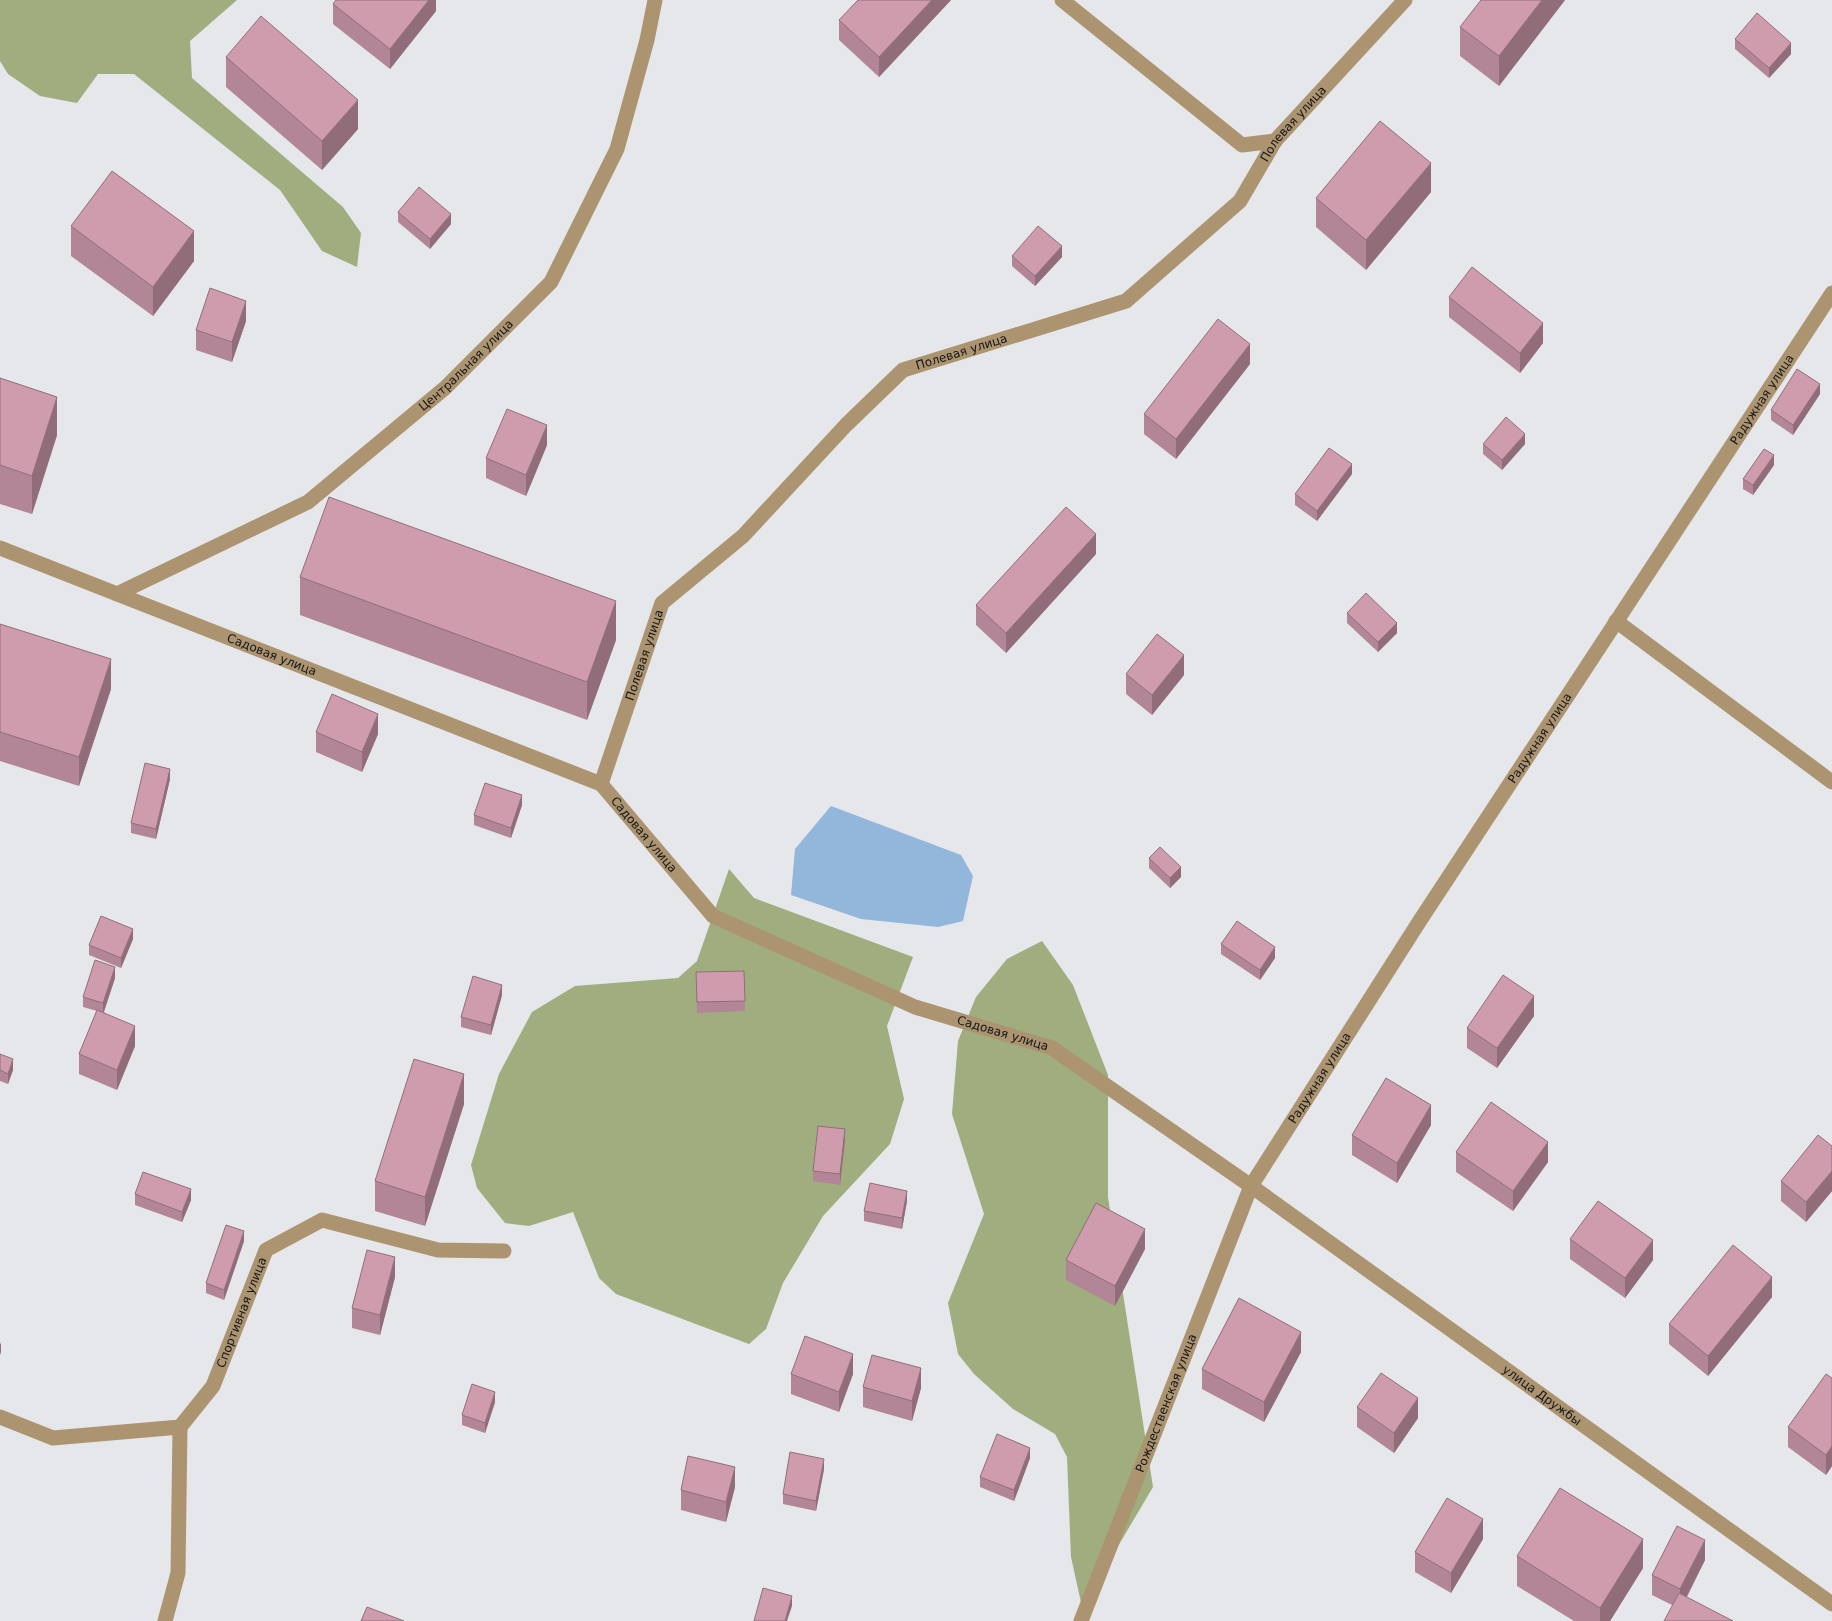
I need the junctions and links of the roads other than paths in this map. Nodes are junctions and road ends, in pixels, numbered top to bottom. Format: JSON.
{"nodes":[{"id":1,"x":655,"y":0,"type":"edge"},
{"id":2,"x":1062,"y":0,"type":"edge"},
{"id":3,"x":1405,"y":0,"type":"edge"},
{"id":4,"x":1275,"y":141,"type":"junction"},
{"id":5,"x":1832,"y":293,"type":"edge"},
{"id":6,"x":0,"y":548,"type":"edge"},
{"id":7,"x":117,"y":594,"type":"junction"},
{"id":8,"x":1616,"y":621,"type":"junction"},
{"id":9,"x":1832,"y":782,"type":"edge"},
{"id":10,"x":601,"y":784,"type":"junction"},
{"id":11,"x":1251,"y":1186,"type":"junction"},
{"id":12,"x":504,"y":1251,"type":"dead end"},
{"id":13,"x":0,"y":1418,"type":"edge"},
{"id":14,"x":180,"y":1427,"type":"junction"},
{"id":15,"x":1832,"y":1604,"type":"edge"},
{"id":16,"x":165,"y":1621,"type":"edge"},
{"id":17,"x":1082,"y":1621,"type":"edge"}],
"edges":[{"from":1,"to":7,"type":"street","name":"Центральная улица"},
{"from":2,"to":4,"type":"street"},
{"from":3,"to":4,"type":"street","name":"Полевая улица"},
{"from":4,"to":10,"type":"street","name":"Полевая улица"},
{"from":5,"to":8,"type":"street","name":"Радужная улица"},
{"from":6,"to":7,"type":"street","name":"Садовая улица"},
{"from":7,"to":10,"type":"street","name":"Садовая улица"},
{"from":8,"to":9,"type":"street"},
{"from":8,"to":11,"type":"street","name":"Радужная улица"},
{"from":10,"to":11,"type":"street","name":"Садовая улица"},
{"from":11,"to":15,"type":"street","name":"улица Дружбы"},
{"from":11,"to":17,"type":"street","name":"Рождественская улица"},
{"from":12,"to":14,"type":"street","name":"Спортивная улица"},
{"from":13,"to":14,"type":"street"},
{"from":14,"to":16,"type":"street"}]}
